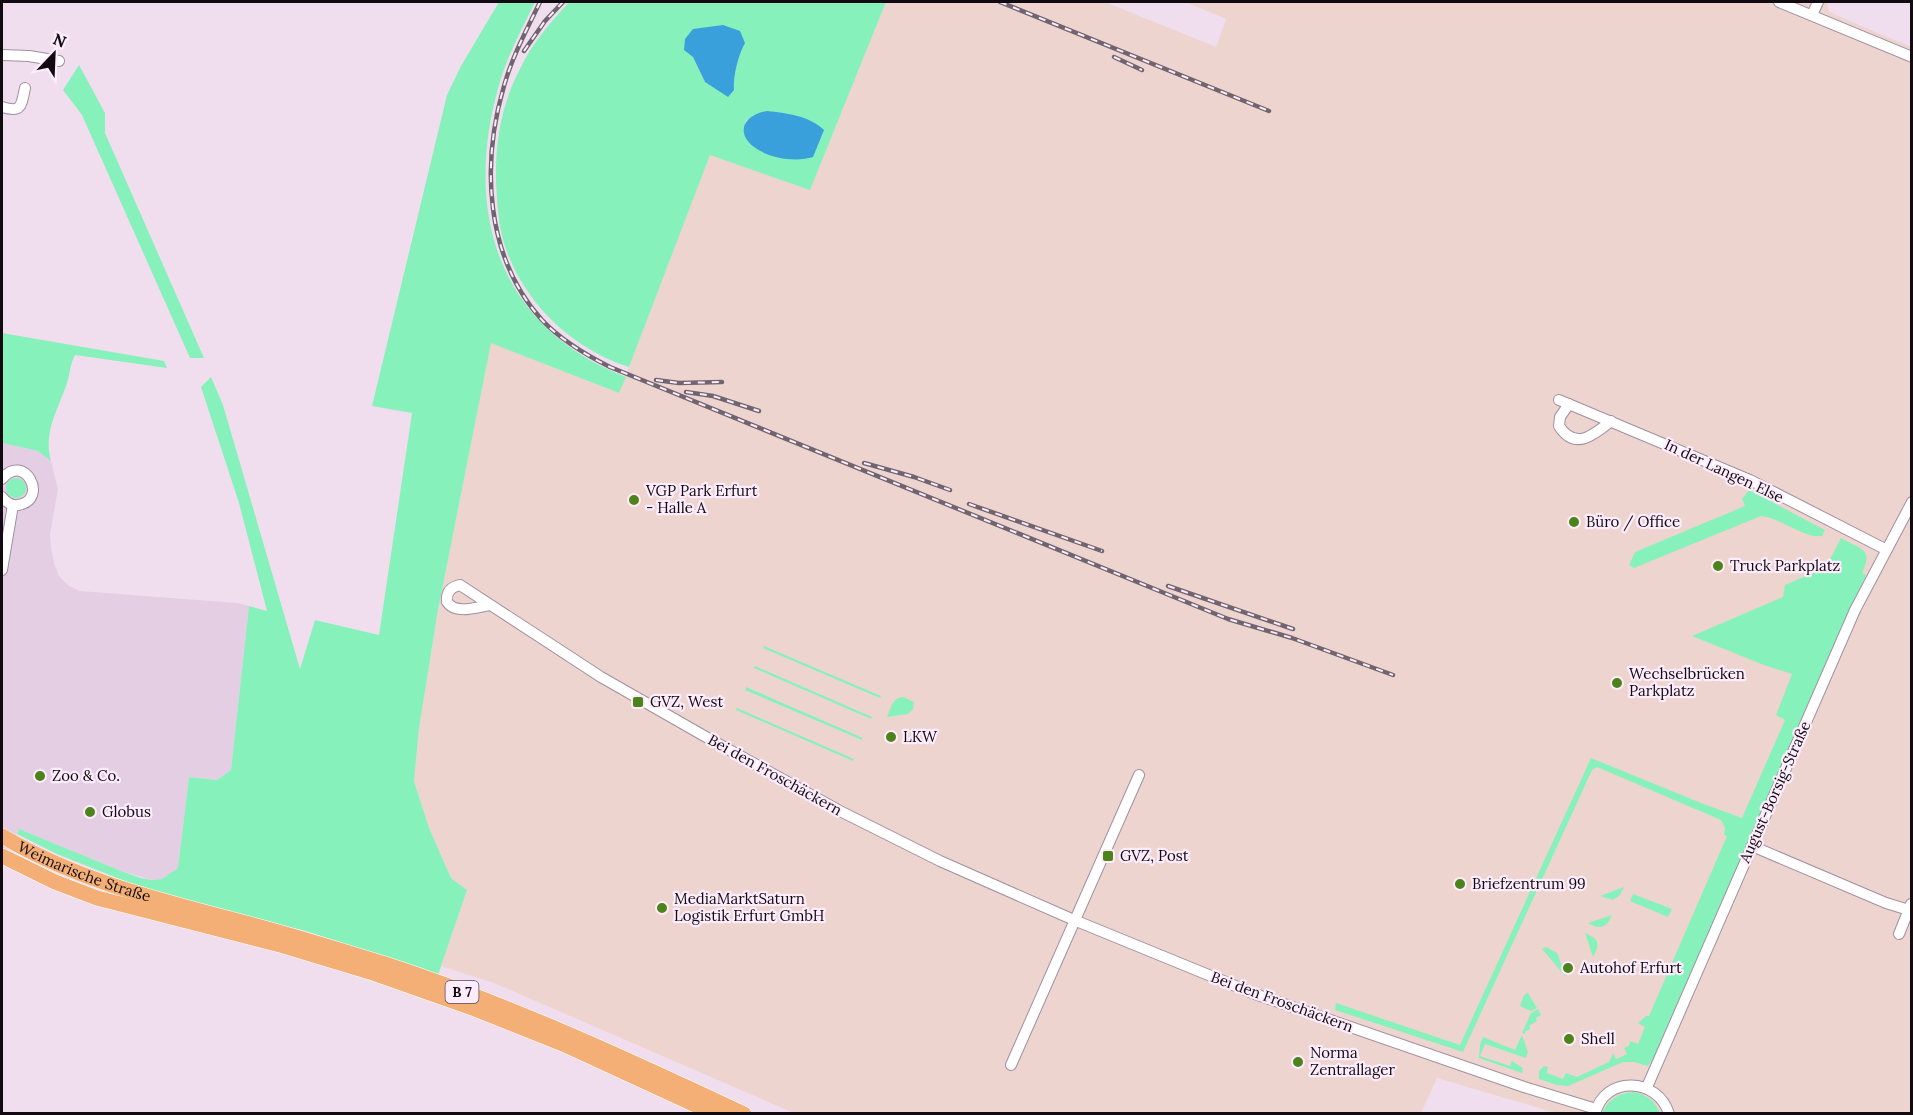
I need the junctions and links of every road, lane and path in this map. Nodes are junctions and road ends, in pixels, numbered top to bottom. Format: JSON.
{"nodes":[{"id":1,"x":1779,"y":2,"type":"edge"},
{"id":2,"x":1818,"y":2,"type":"edge"},
{"id":3,"x":1812,"y":15,"type":"junction"},
{"id":4,"x":2,"y":55,"type":"edge"},
{"id":5,"x":1911,"y":57,"type":"edge"},
{"id":6,"x":59,"y":61,"type":"dead end"},
{"id":7,"x":25,"y":88,"type":"dead end"},
{"id":8,"x":2,"y":107,"type":"edge"},
{"id":9,"x":1611,"y":421,"type":"junction"},
{"id":10,"x":2,"y":479,"type":"edge"},
{"id":11,"x":2,"y":497,"type":"edge"},
{"id":12,"x":1911,"y":502,"type":"edge"},
{"id":13,"x":14,"y":505,"type":"junction"},
{"id":14,"x":1885,"y":549,"type":"junction"},
{"id":15,"x":2,"y":570,"type":"edge"},
{"id":16,"x":490,"y":605,"type":"dead end"},
{"id":17,"x":1139,"y":775,"type":"dead end"},
{"id":18,"x":2,"y":836,"type":"edge"},
{"id":19,"x":1752,"y":846,"type":"junction"},
{"id":20,"x":2,"y":856,"type":"edge"},
{"id":21,"x":1910,"y":908,"type":"edge"},
{"id":22,"x":1074,"y":920,"type":"junction"},
{"id":23,"x":1899,"y":934,"type":"dead end"},
{"id":24,"x":1011,"y":1065,"type":"dead end"},
{"id":25,"x":1647,"y":1087,"type":"junction"},
{"id":26,"x":1595,"y":1111,"type":"edge"},
{"id":27,"x":715,"y":1113,"type":"edge"},
{"id":28,"x":744,"y":1113,"type":"edge"},
{"id":29,"x":1669,"y":1113,"type":"edge"}],
"edges":[{"from":1,"to":3,"type":"street"},
{"from":2,"to":3,"type":"street"},
{"from":3,"to":5,"type":"street"},
{"from":4,"to":6,"type":"street"},
{"from":7,"to":8,"type":"street"},
{"from":9,"to":9,"type":"street","name":"In der Langen Else"},
{"from":9,"to":14,"type":"street","name":"In der Langen Else"},
{"from":10,"to":13,"type":"street"},
{"from":11,"to":13,"type":"street"},
{"from":12,"to":14,"type":"street","name":"August-Borsig-Straße"},
{"from":13,"to":15,"type":"street"},
{"from":14,"to":19,"type":"street","name":"August-Borsig-Straße"},
{"from":16,"to":22,"type":"street","name":"Bei den Froschäckern"},
{"from":17,"to":22,"type":"street"},
{"from":18,"to":28,"type":"highway","name":"Weimarische Straße","number":"B 7"},
{"from":19,"to":21,"type":"street"},
{"from":19,"to":25,"type":"street","name":"August-Borsig-Straße"},
{"from":20,"to":27,"type":"highway","name":"Weimarische Straße","number":"B 7"},
{"from":21,"to":23,"type":"street"},
{"from":22,"to":24,"type":"street"},
{"from":22,"to":26,"type":"street","name":"Bei den Froschäckern"},
{"from":25,"to":26,"type":"street"},
{"from":25,"to":29,"type":"street"}]}
